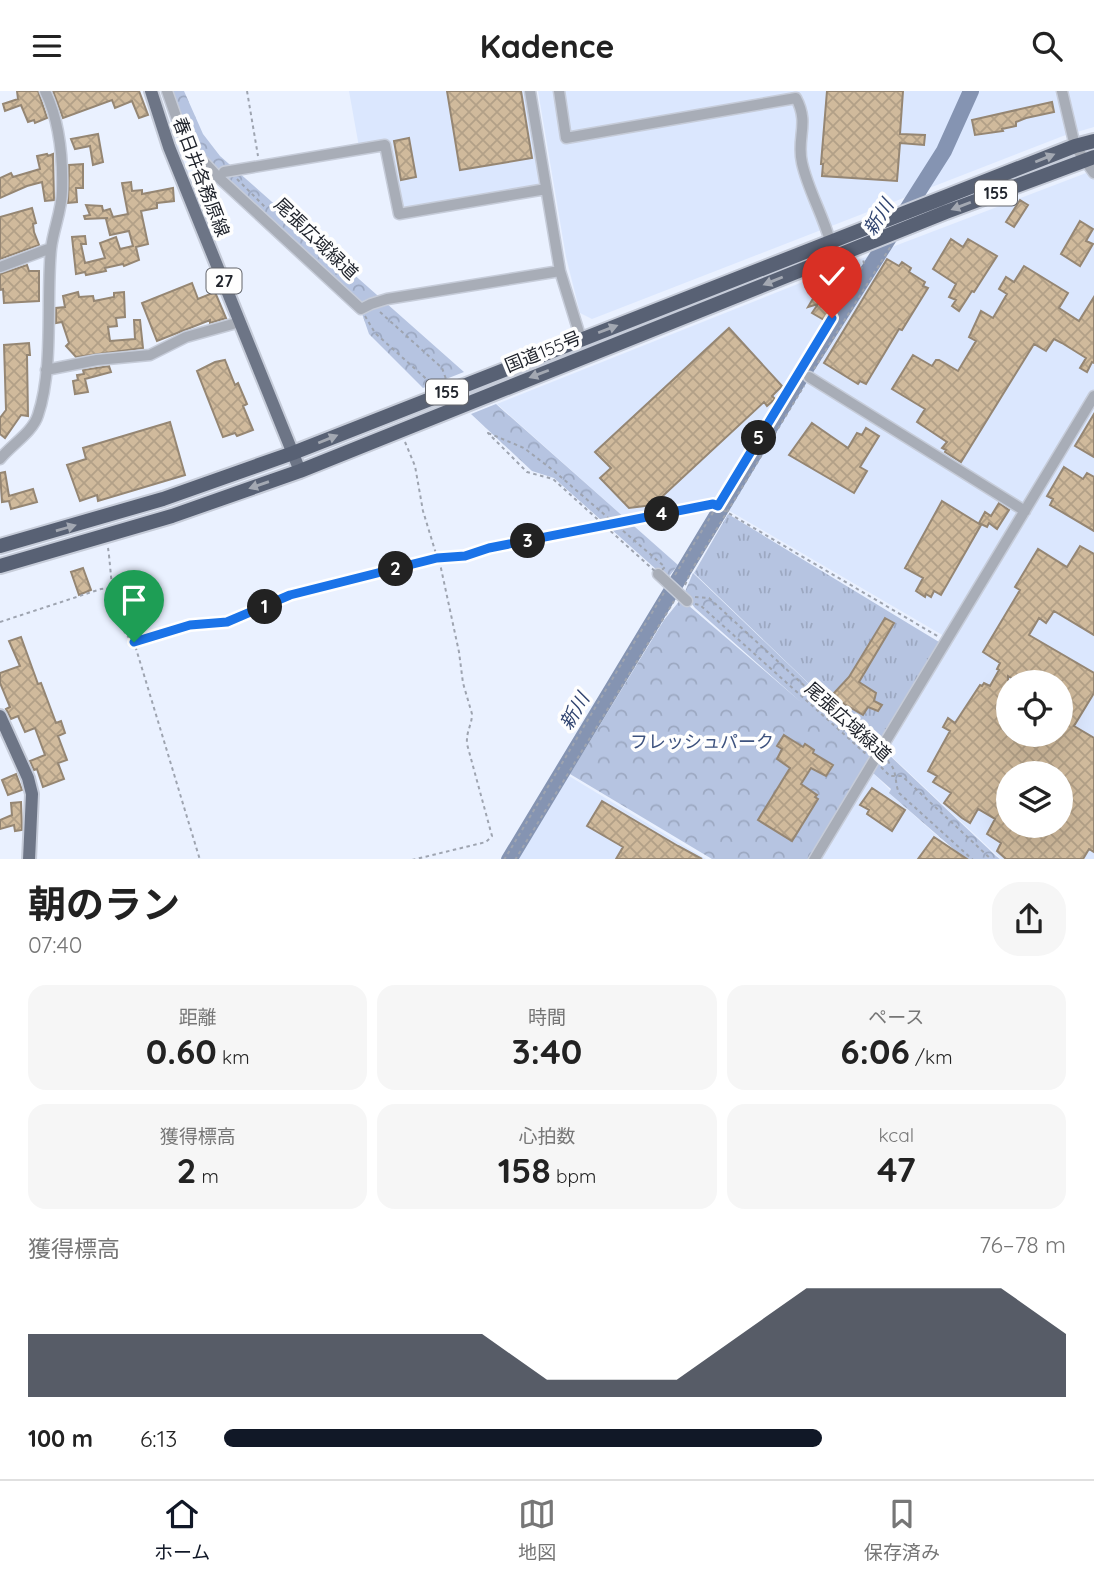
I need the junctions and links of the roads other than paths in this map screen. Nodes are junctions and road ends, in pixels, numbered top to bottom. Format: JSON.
{"nodes":[{"id":1,"x":44,"y":91,"type":"edge"},
{"id":2,"x":151,"y":91,"type":"edge"},
{"id":3,"x":167,"y":91,"type":"edge"},
{"id":4,"x":530,"y":91,"type":"edge"},
{"id":5,"x":559,"y":91,"type":"edge"},
{"id":6,"x":1062,"y":91,"type":"edge"},
{"id":7,"x":1094,"y":141,"type":"edge"},
{"id":8,"x":1076,"y":146,"type":"junction"},
{"id":9,"x":1089,"y":159,"type":"edge"},
{"id":10,"x":224,"y":172,"type":"road end"},
{"id":11,"x":1094,"y":173,"type":"edge"},
{"id":12,"x":546,"y":189,"type":"junction"},
{"id":13,"x":830,"y":241,"type":"junction"},
{"id":14,"x":51,"y":248,"type":"junction"},
{"id":15,"x":0,"y":267,"type":"edge"},
{"id":16,"x":560,"y":271,"type":"junction"},
{"id":17,"x":240,"y":322,"type":"junction"},
{"id":18,"x":581,"y":339,"type":"junction"},
{"id":19,"x":46,"y":370,"type":"junction"},
{"id":20,"x":808,"y":377,"type":"road end"},
{"id":21,"x":1094,"y":396,"type":"edge"},
{"id":22,"x":293,"y":453,"type":"junction"},
{"id":23,"x":0,"y":459,"type":"edge"},
{"id":24,"x":300,"y":471,"type":"junction"},
{"id":25,"x":1026,"y":511,"type":"junction"},
{"id":26,"x":0,"y":546,"type":"edge"},
{"id":27,"x":0,"y":566,"type":"edge"},
{"id":28,"x":658,"y":574,"type":"road end"},
{"id":29,"x":676,"y":591,"type":"road end"},
{"id":30,"x":0,"y":716,"type":"edge"},
{"id":31,"x":29,"y":859,"type":"edge"},
{"id":32,"x":814,"y":859,"type":"edge"}],
"edges":[{"from":1,"to":14,"type":"street"},
{"from":2,"to":17,"type":"main road","name":"春日井各務原線","number":"27"},
{"from":3,"to":16,"type":"street"},
{"from":4,"to":12,"type":"street"},
{"from":5,"to":13,"type":"street"},
{"from":6,"to":8,"type":"street"},
{"from":7,"to":8,"type":"highway","name":"国道155号","number":"155"},
{"from":8,"to":9,"type":"street"},
{"from":13,"to":8,"type":"highway","name":"国道155号","number":"155","one_way":true},
{"from":9,"to":11,"type":"street"},
{"from":9,"to":24,"type":"highway","name":"国道155号","number":"155","one_way":true},
{"from":10,"to":12,"type":"street"},
{"from":12,"to":16,"type":"street"},
{"from":18,"to":13,"type":"highway","name":"国道155号","number":"155","one_way":true},
{"from":14,"to":15,"type":"street"},
{"from":14,"to":19,"type":"street"},
{"from":16,"to":18,"type":"street"},
{"from":17,"to":19,"type":"street"},
{"from":17,"to":22,"type":"main road","name":"春日井各務原線","number":"27"},
{"from":22,"to":18,"type":"highway","name":"国道155号","number":"155","one_way":true},
{"from":19,"to":23,"type":"street"},
{"from":20,"to":25,"type":"street"},
{"from":21,"to":25,"type":"street"},
{"from":22,"to":24,"type":"main road","name":"春日井各務原線","number":"27"},
{"from":26,"to":22,"type":"highway","name":"国道155号","number":"155","one_way":true},
{"from":24,"to":27,"type":"highway","name":"国道155号","number":"155","one_way":true},
{"from":25,"to":32,"type":"street"},
{"from":28,"to":29,"type":"street"},
{"from":30,"to":31,"type":"main road"}]}
